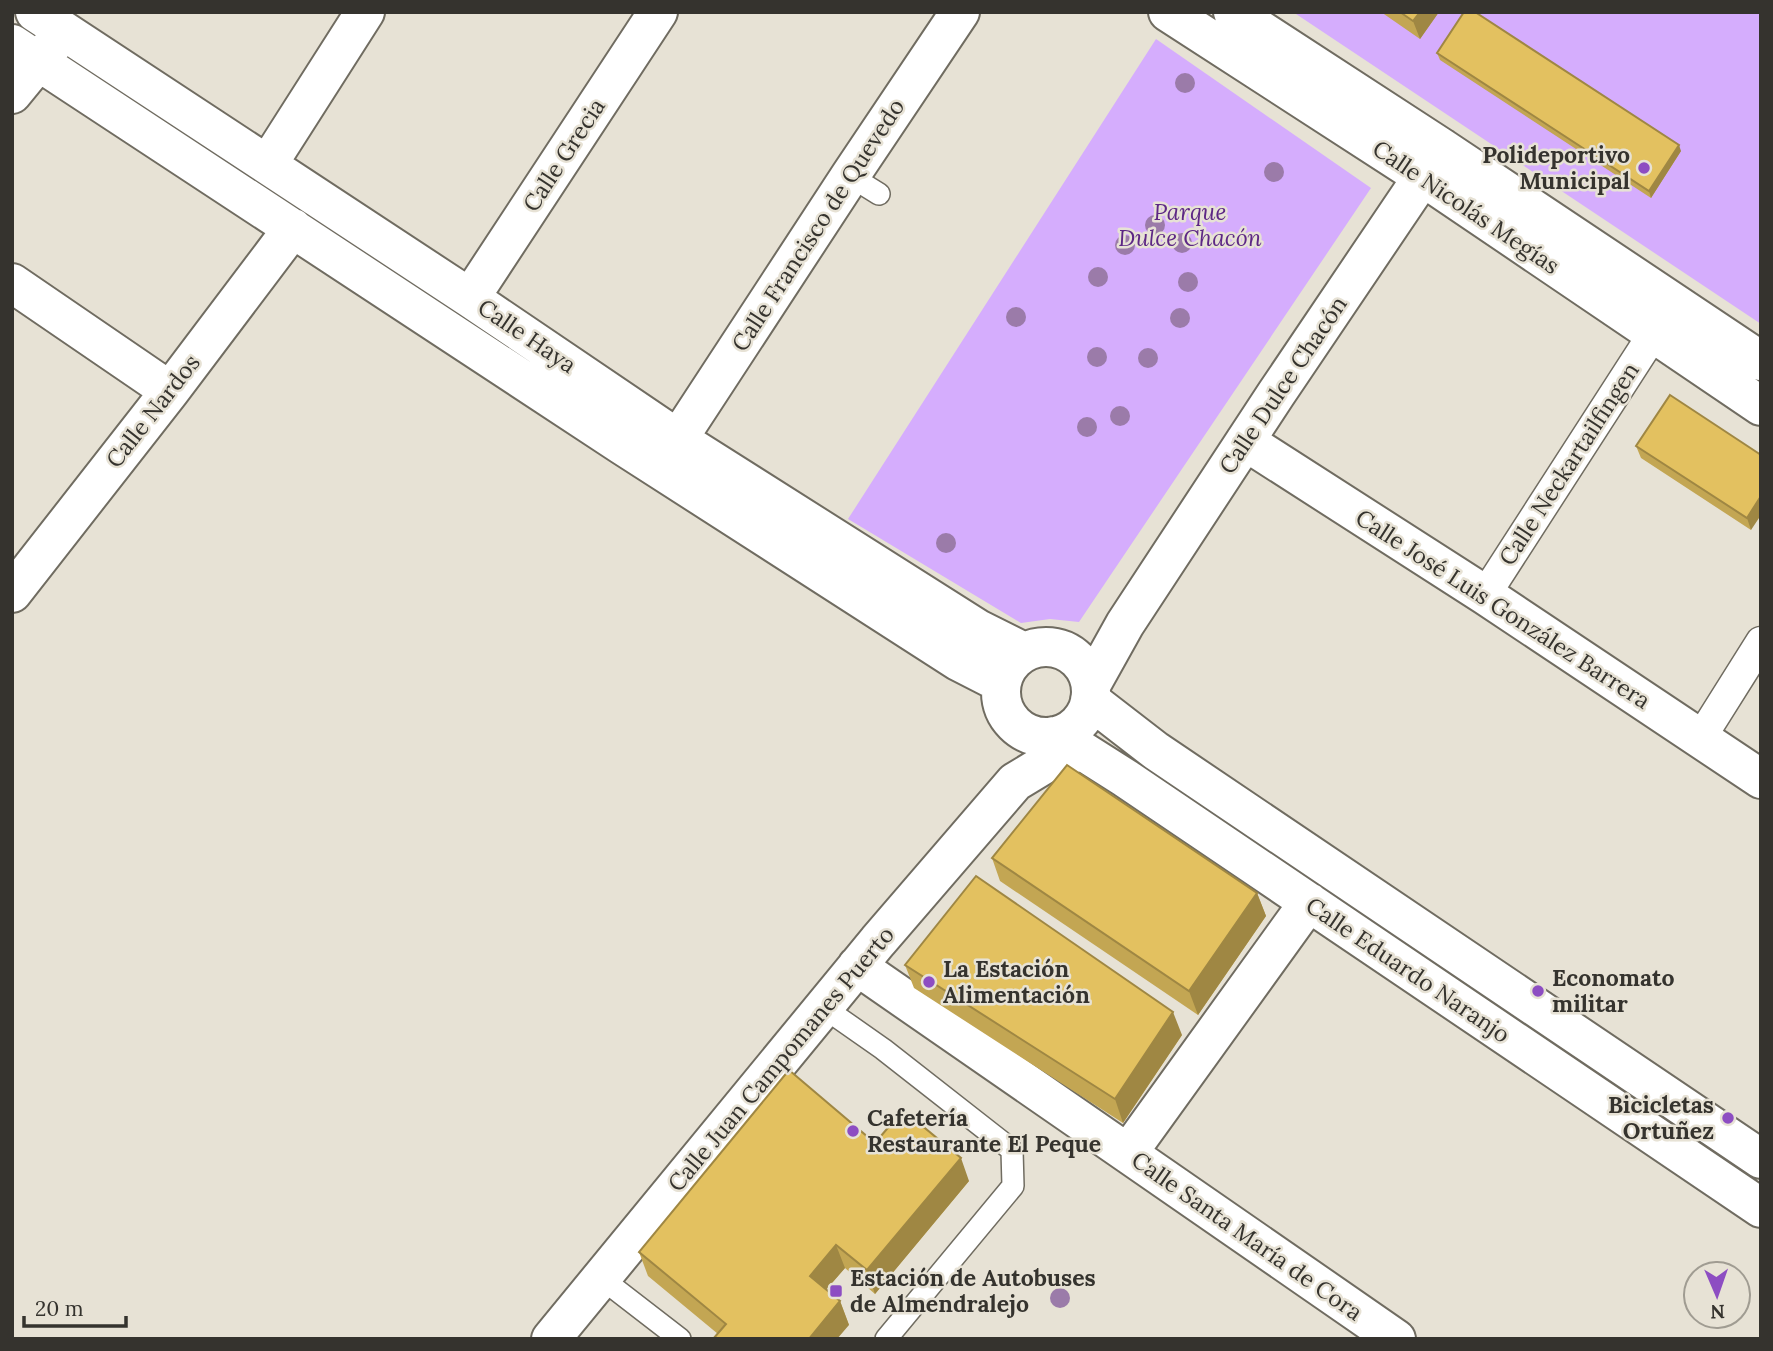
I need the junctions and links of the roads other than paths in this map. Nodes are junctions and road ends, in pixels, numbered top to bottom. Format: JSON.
{"nodes":[{"id":1,"x":365,"y":12,"type":"edge"},
{"id":2,"x":658,"y":12,"type":"edge"},
{"id":3,"x":960,"y":12,"type":"edge"},
{"id":4,"x":1168,"y":12,"type":"edge"},
{"id":5,"x":1233,"y":12,"type":"edge"},
{"id":6,"x":59,"y":18,"type":"edge"},
{"id":7,"x":25,"y":53,"type":"edge"},
{"id":8,"x":12,"y":94,"type":"edge"},
{"id":9,"x":1432,"y":162,"type":"junction"},
{"id":10,"x":268,"y":164,"type":"junction"},
{"id":11,"x":293,"y":228,"type":"junction"},
{"id":12,"x":12,"y":283,"type":"edge"},
{"id":13,"x":470,"y":298,"type":"junction"},
{"id":14,"x":1654,"y":333,"type":"junction"},
{"id":15,"x":1761,"y":361,"type":"edge"},
{"id":16,"x":170,"y":391,"type":"junction"},
{"id":17,"x":1761,"y":406,"type":"edge"},
{"id":18,"x":678,"y":439,"type":"junction"},
{"id":19,"x":1245,"y":441,"type":"junction"},
{"id":20,"x":12,"y":593,"type":"edge"},
{"id":21,"x":1485,"y":595,"type":"junction"},
{"id":22,"x":1125,"y":624,"type":"junction"},
{"id":23,"x":1761,"y":642,"type":"edge"},
{"id":24,"x":1067,"y":651,"type":"junction"},
{"id":25,"x":1024,"y":652,"type":"junction"},
{"id":26,"x":1001,"y":683,"type":"junction"},
{"id":27,"x":1091,"y":693,"type":"junction"},
{"id":28,"x":1011,"y":720,"type":"junction"},
{"id":29,"x":1700,"y":739,"type":"junction"},
{"id":30,"x":1069,"y":744,"type":"junction"},
{"id":31,"x":1761,"y":779,"type":"edge"},
{"id":32,"x":1015,"y":782,"type":"junction"},
{"id":33,"x":1309,"y":902,"type":"junction"},
{"id":34,"x":857,"y":966,"type":"junction"},
{"id":35,"x":823,"y":1007,"type":"junction"},
{"id":36,"x":1128,"y":1153,"type":"junction"},
{"id":37,"x":1759,"y":1154,"type":"edge"},
{"id":38,"x":1747,"y":1198,"type":"edge"},
{"id":39,"x":601,"y":1278,"type":"junction"},
{"id":40,"x":564,"y":1335,"type":"edge"},
{"id":41,"x":680,"y":1339,"type":"edge"},
{"id":42,"x":886,"y":1339,"type":"edge"},
{"id":43,"x":1396,"y":1339,"type":"edge"}],
"edges":[{"from":1,"to":10,"type":"street"},
{"from":2,"to":13,"type":"street","name":"Calle Grecia"},
{"from":3,"to":18,"type":"street","name":"Calle Francisco de Quevedo"},
{"from":4,"to":9,"type":"street","name":"Calle Nicolás Megías"},
{"from":5,"to":9,"type":"street","name":"Calle Nicolás Megías"},
{"from":6,"to":7,"type":"street"},
{"from":6,"to":10,"type":"street","name":"Calle Haya"},
{"from":7,"to":8,"type":"street"},
{"from":7,"to":11,"type":"street"},
{"from":9,"to":14,"type":"street","name":"Calle Nicolás Megías"},
{"from":9,"to":15,"type":"street","name":"Calle Nicolás Megías"},
{"from":9,"to":19,"type":"street","name":"Calle Dulce Chacón"},
{"from":10,"to":13,"type":"street","name":"Calle Haya"},
{"from":11,"to":16,"type":"street","name":"Calle Nardos"},
{"from":11,"to":26,"type":"street"},
{"from":12,"to":16,"type":"street"},
{"from":13,"to":18,"type":"street","name":"Calle Haya"},
{"from":14,"to":17,"type":"street","name":"Calle Nicolás Megías"},
{"from":14,"to":21,"type":"street","name":"Calle Neckartailfingen"},
{"from":16,"to":20,"type":"street","name":"Calle Nardos"},
{"from":18,"to":25,"type":"street","name":"Calle Haya"},
{"from":19,"to":21,"type":"street","name":"Calle José Luis González Barrera"},
{"from":19,"to":22,"type":"street","name":"Calle Dulce Chacón"},
{"from":21,"to":29,"type":"street","name":"Calle José Luis González Barrera"},
{"from":22,"to":24,"type":"street","name":"Calle Dulce Chacón"},
{"from":22,"to":27,"type":"street","name":"Calle Dulce Chacón"},
{"from":23,"to":29,"type":"street"},
{"from":24,"to":25,"type":"street"},
{"from":24,"to":27,"type":"street"},
{"from":25,"to":26,"type":"street"},
{"from":26,"to":28,"type":"street"},
{"from":27,"to":30,"type":"street"},
{"from":27,"to":37,"type":"street","name":"Calle Eduardo Naranjo"},
{"from":28,"to":30,"type":"street"},
{"from":28,"to":32,"type":"street"},
{"from":29,"to":31,"type":"street","name":"Calle José Luis González Barrera"},
{"from":30,"to":32,"type":"street","name":"Calle Juan Campomanes Puerto"},
{"from":30,"to":33,"type":"street","name":"Calle Eduardo Naranjo"},
{"from":32,"to":34,"type":"street","name":"Calle Juan Campomanes Puerto"},
{"from":33,"to":36,"type":"street"},
{"from":33,"to":38,"type":"street","name":"Calle Eduardo Naranjo"},
{"from":34,"to":35,"type":"street","name":"Calle Juan Campomanes Puerto"},
{"from":34,"to":36,"type":"street","name":"Calle Santa María de Cora"},
{"from":35,"to":39,"type":"street","name":"Calle Juan Campomanes Puerto"},
{"from":35,"to":42,"type":"lane"},
{"from":36,"to":43,"type":"street","name":"Calle Santa María de Cora"},
{"from":37,"to":38,"type":"street"},
{"from":39,"to":40,"type":"street","name":"Calle Juan Campomanes Puerto"},
{"from":39,"to":41,"type":"lane"}]}
